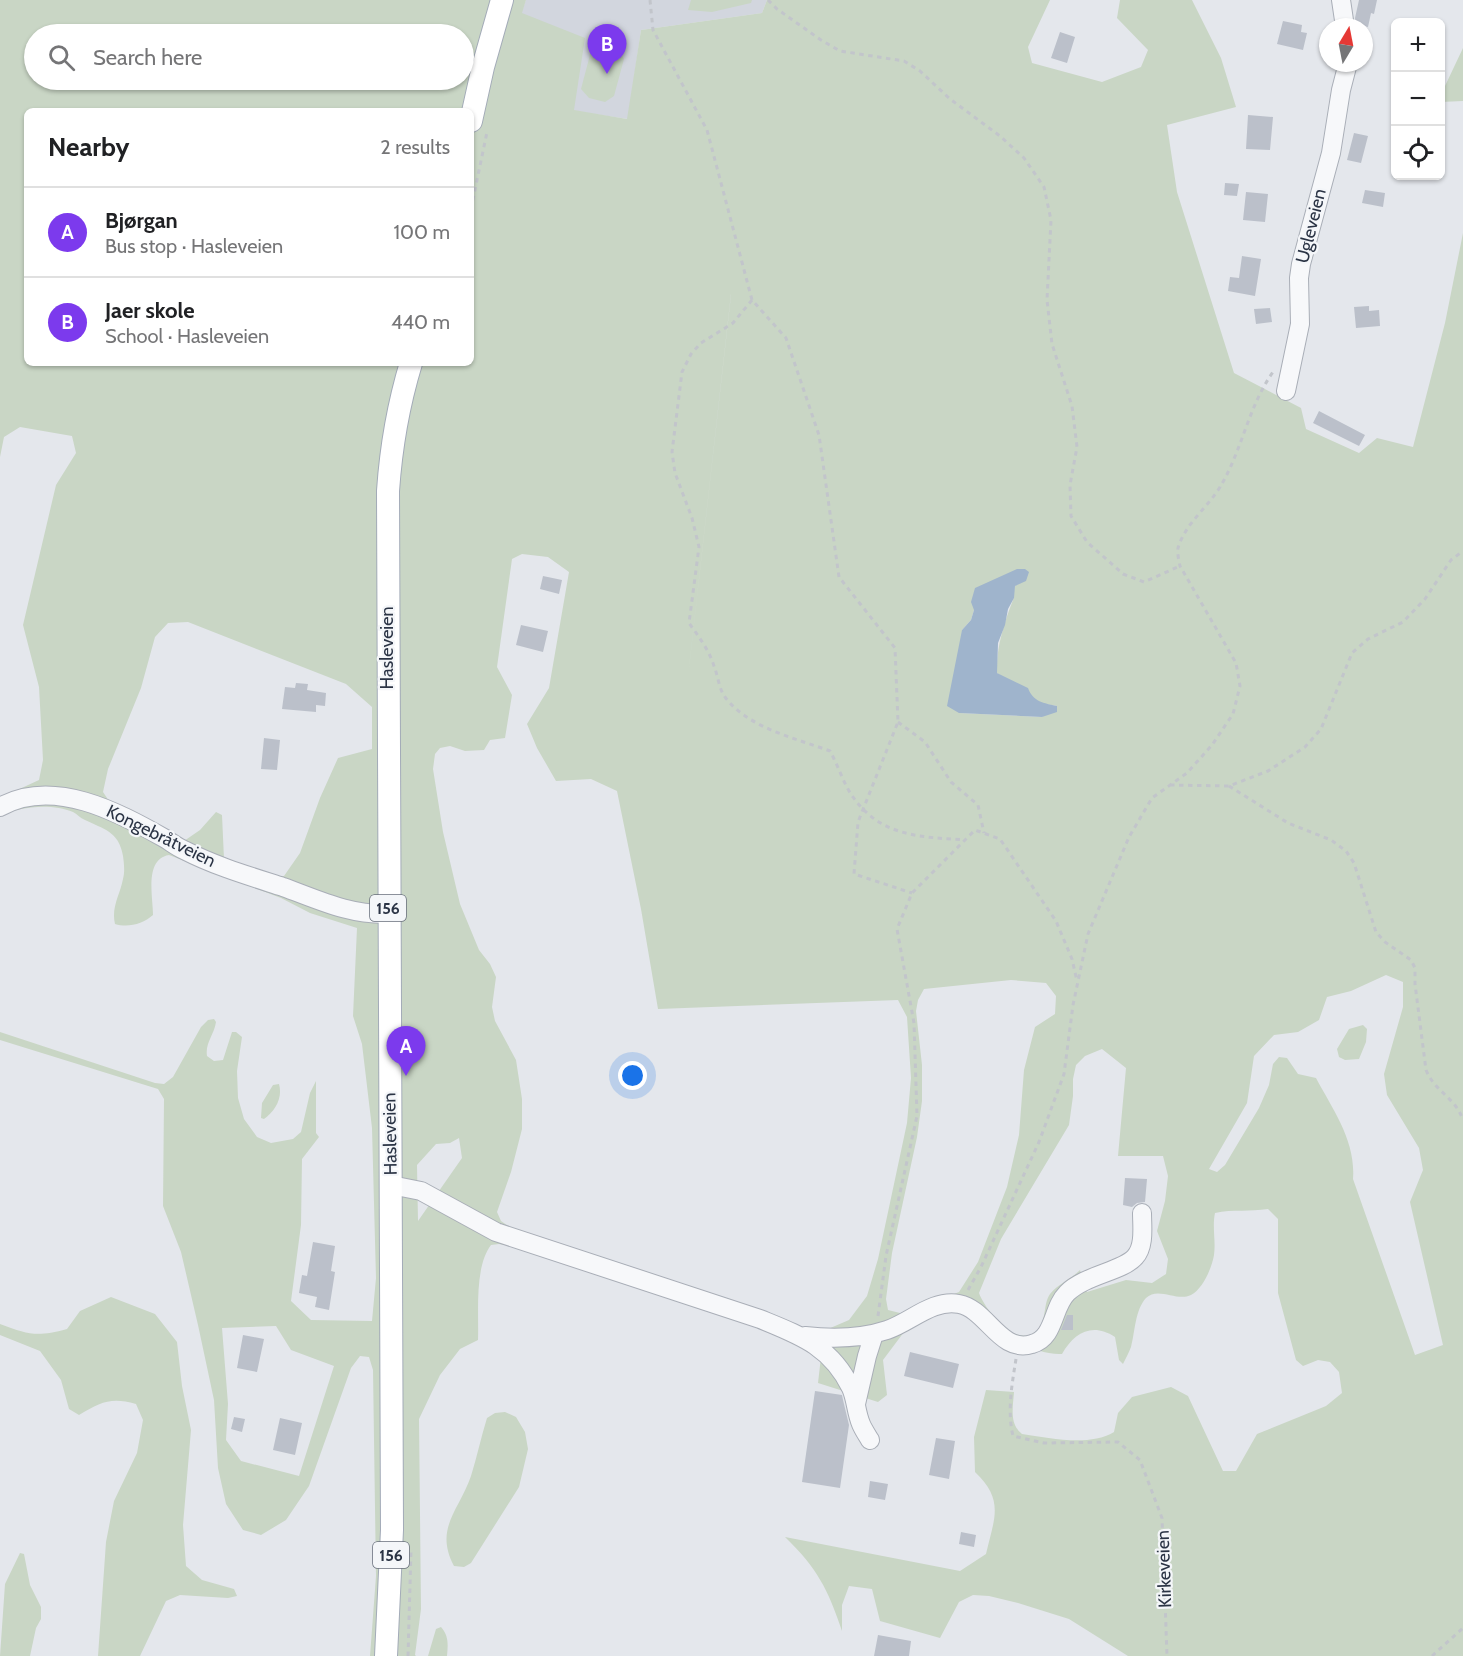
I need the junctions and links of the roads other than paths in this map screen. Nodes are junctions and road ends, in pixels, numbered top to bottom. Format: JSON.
{"nodes":[{"id":1,"x":502,"y":0,"type":"edge"},
{"id":2,"x":1341,"y":0,"type":"edge"},
{"id":3,"x":1344,"y":18,"type":"edge"},
{"id":4,"x":1346,"y":72,"type":"edge"},
{"id":5,"x":474,"y":108,"type":"edge"},
{"id":6,"x":410,"y":366,"type":"edge"},
{"id":7,"x":1286,"y":391,"type":"dead end"},
{"id":8,"x":0,"y":807,"type":"edge"},
{"id":9,"x":388,"y":915,"type":"junction"},
{"id":10,"x":391,"y":1185,"type":"junction"},
{"id":11,"x":1142,"y":1213,"type":"dead end"},
{"id":12,"x":874,"y":1334,"type":"junction"},
{"id":13,"x":799,"y":1335,"type":"junction"},
{"id":14,"x":856,"y":1404,"type":"junction"},
{"id":15,"x":870,"y":1440,"type":"dead end"},
{"id":16,"x":386,"y":1656,"type":"edge"}],
"edges":[{"from":1,"to":5,"type":"main road"},
{"from":2,"to":3,"type":"street"},
{"from":4,"to":7,"type":"street","name":"Ugleveien"},
{"from":6,"to":9,"type":"main road","name":"Hasleveien","number":"156"},
{"from":8,"to":9,"type":"street","name":"Kongebråtveien"},
{"from":9,"to":10,"type":"main road","name":"Hasleveien","number":"156"},
{"from":10,"to":13,"type":"street"},
{"from":10,"to":16,"type":"main road","name":"Hasleveien","number":"156"},
{"from":11,"to":12,"type":"street"},
{"from":12,"to":13,"type":"street"},
{"from":12,"to":14,"type":"street"},
{"from":13,"to":14,"type":"street"},
{"from":14,"to":15,"type":"street"}]}
